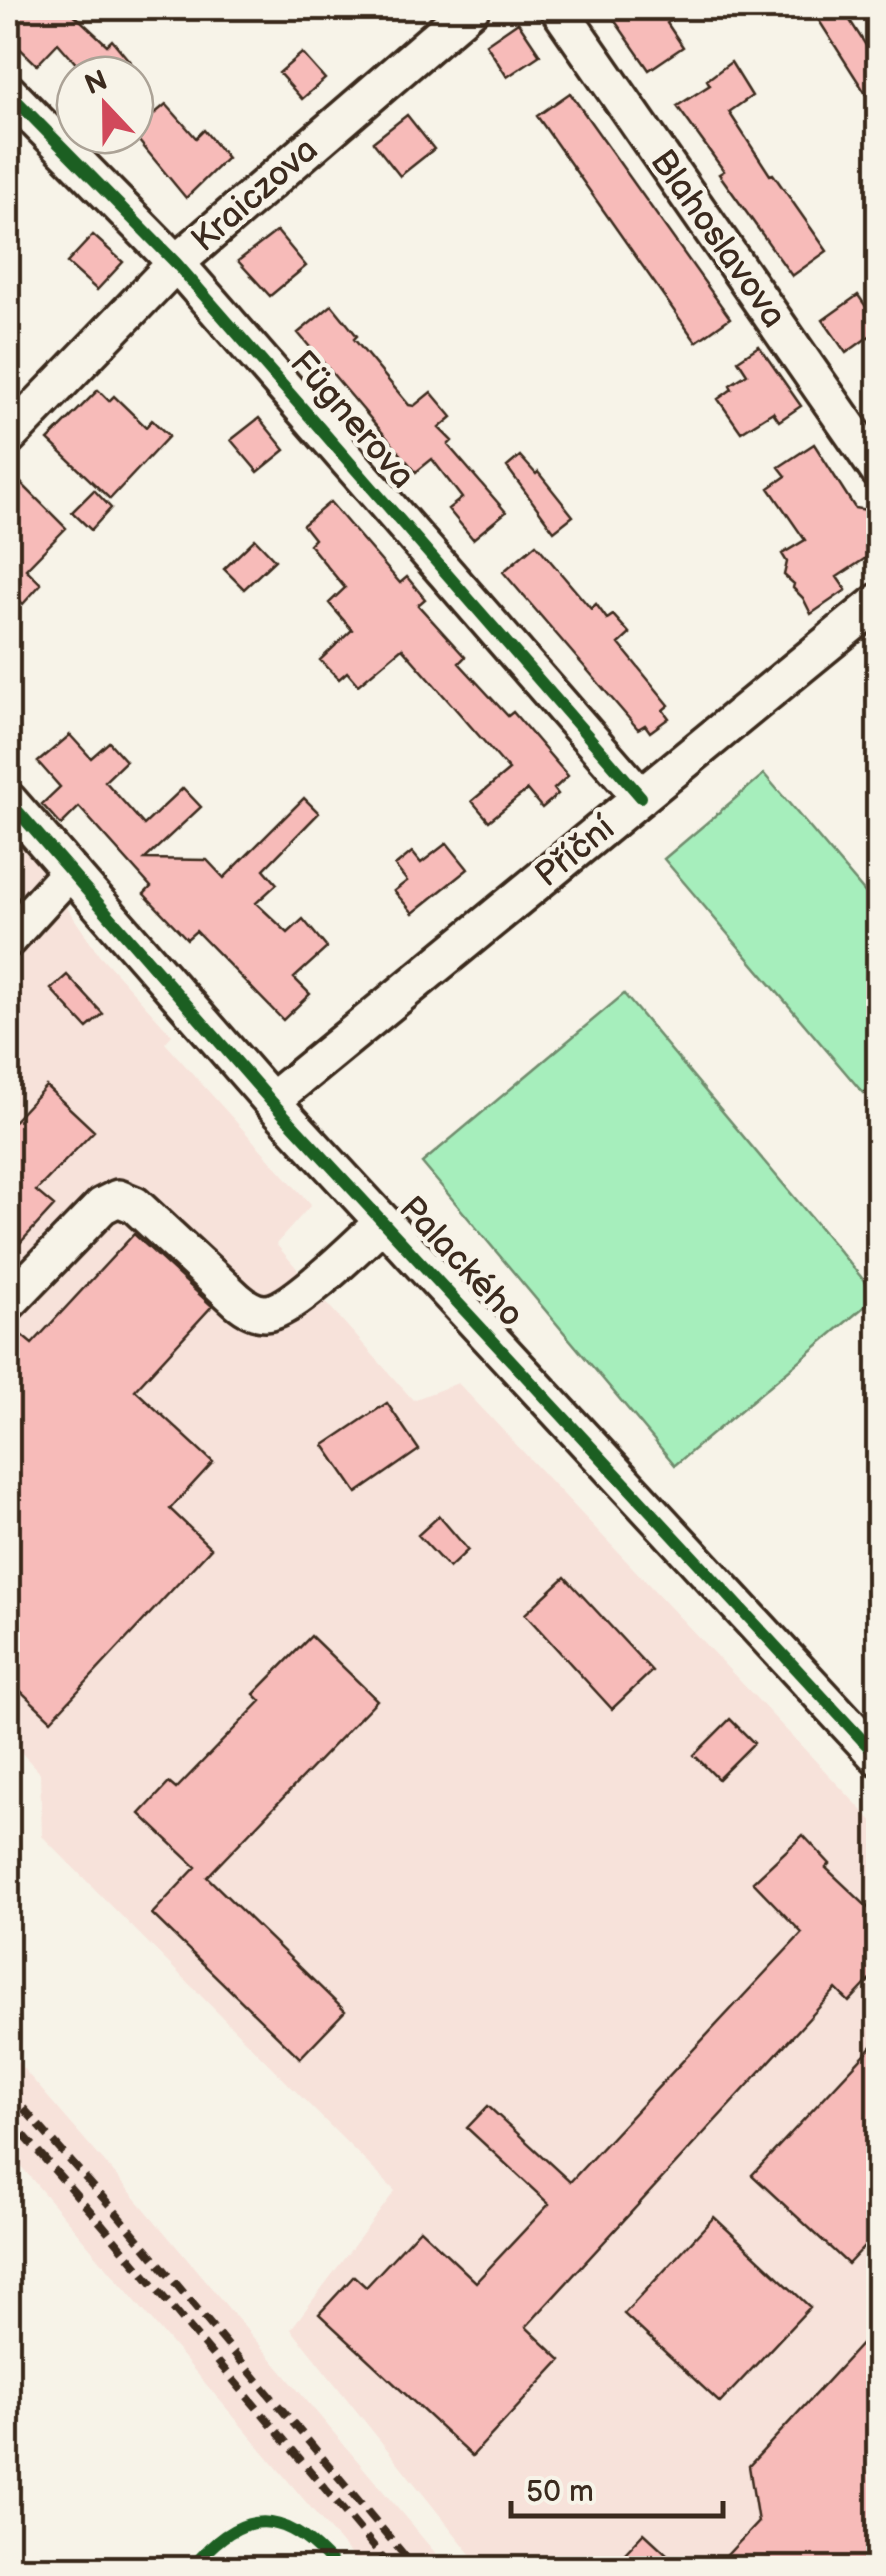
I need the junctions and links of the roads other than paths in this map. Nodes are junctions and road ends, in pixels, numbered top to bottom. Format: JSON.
{"nodes":[{"id":1,"x":471,"y":8,"type":"edge"},
{"id":2,"x":558,"y":8,"type":"edge"},
{"id":3,"x":8,"y":92,"type":"edge"},
{"id":4,"x":176,"y":264,"type":"junction"},
{"id":5,"x":8,"y":436,"type":"edge"},
{"id":6,"x":878,"y":470,"type":"edge"},
{"id":7,"x":878,"y":602,"type":"edge"},
{"id":8,"x":641,"y":797,"type":"junction"},
{"id":9,"x":8,"y":800,"type":"edge"},
{"id":10,"x":70,"y":871,"type":"junction"},
{"id":11,"x":8,"y":939,"type":"edge"},
{"id":12,"x":270,"y":1101,"type":"junction"},
{"id":13,"x":383,"y":1222,"type":"junction"},
{"id":14,"x":8,"y":1303,"type":"edge"},
{"id":15,"x":878,"y":1757,"type":"edge"}],
"edges":[{"from":1,"to":4,"type":"street","name":"Kraiczova"},
{"from":2,"to":6,"type":"street","name":"Blahoslavova"},
{"from":3,"to":4,"type":"street","name":"Fügnerova"},
{"from":4,"to":5,"type":"street","name":"Kraiczova"},
{"from":4,"to":8,"type":"street","name":"Fügnerova"},
{"from":7,"to":8,"type":"street","name":"Příční"},
{"from":8,"to":12,"type":"street","name":"Příční"},
{"from":9,"to":10,"type":"street","name":"Palackého"},
{"from":10,"to":11,"type":"street"},
{"from":10,"to":12,"type":"street","name":"Palackého"},
{"from":12,"to":13,"type":"street","name":"Palackého"},
{"from":13,"to":14,"type":"street"},
{"from":13,"to":15,"type":"street","name":"Palackého"}]}
